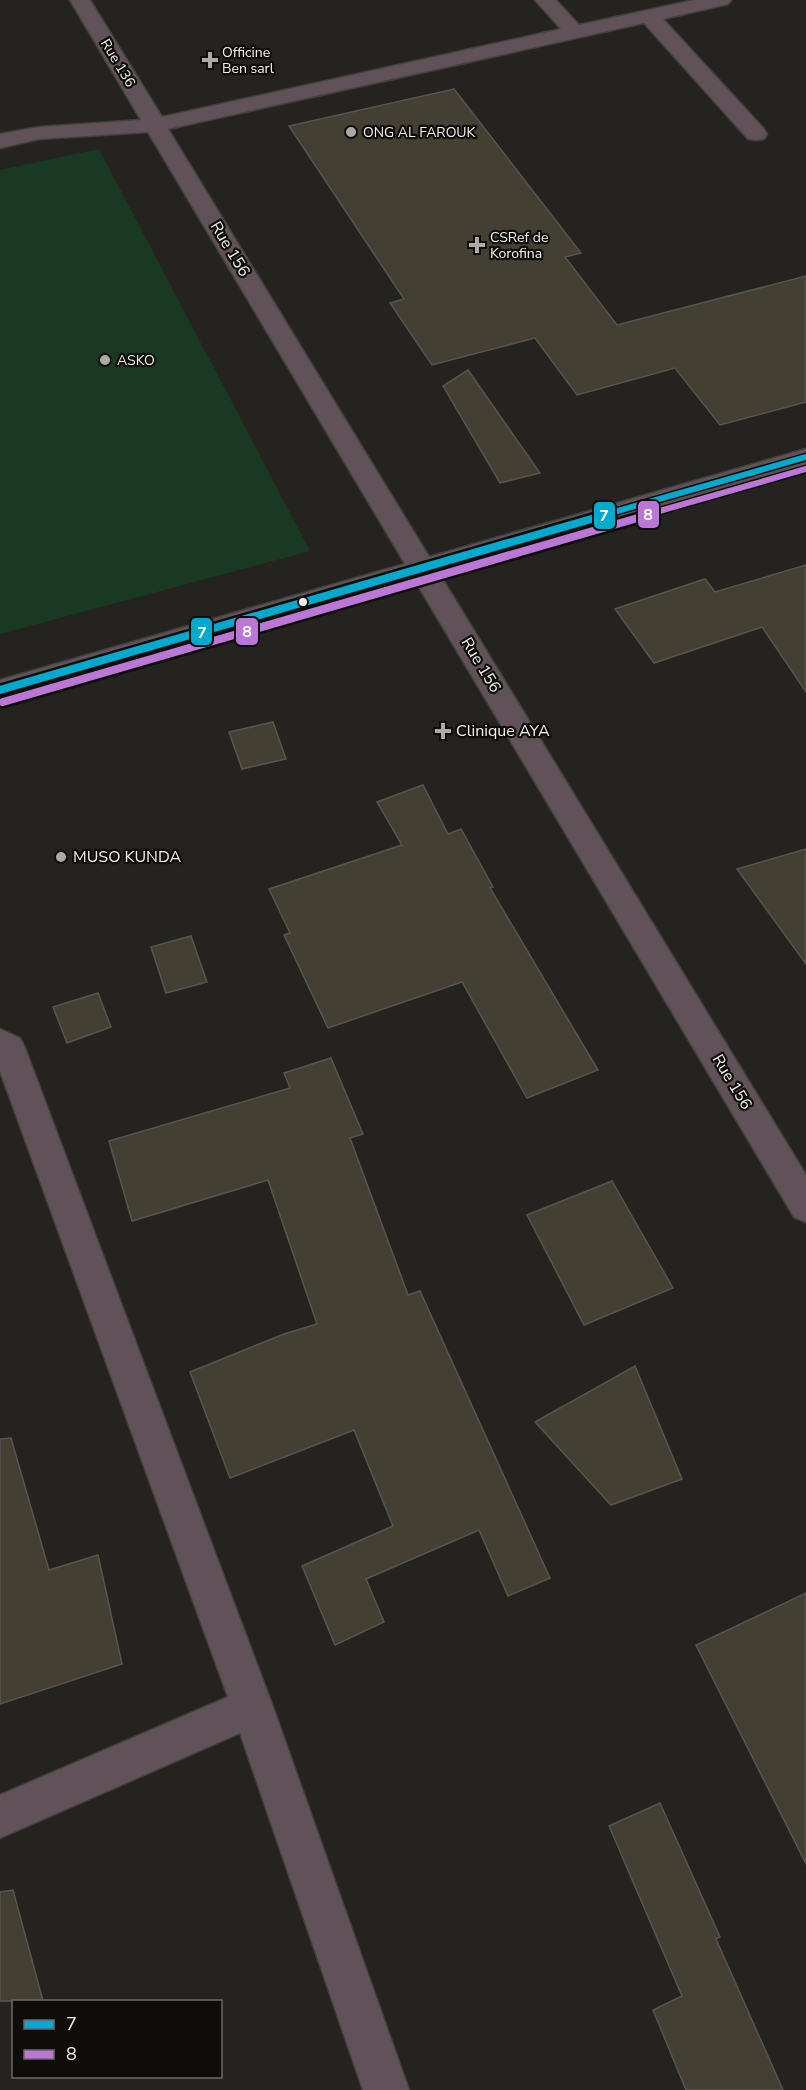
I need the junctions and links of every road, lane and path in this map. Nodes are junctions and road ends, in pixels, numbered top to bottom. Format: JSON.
{"nodes":[{"id":1,"x":80,"y":0,"type":"edge"},
{"id":2,"x":545,"y":0,"type":"edge"},
{"id":3,"x":721,"y":0,"type":"edge"},
{"id":4,"x":650,"y":17,"type":"junction"},
{"id":5,"x":575,"y":33,"type":"junction"},
{"id":6,"x":156,"y":125,"type":"junction"},
{"id":7,"x":756,"y":134,"type":"dead end"},
{"id":8,"x":0,"y":141,"type":"edge"},
{"id":9,"x":806,"y":457,"type":"edge"},
{"id":10,"x":423,"y":568,"type":"junction"},
{"id":11,"x":0,"y":690,"type":"edge"},
{"id":12,"x":0,"y":1043,"type":"edge"},
{"id":13,"x":806,"y":1206,"type":"edge"},
{"id":14,"x":252,"y":1707,"type":"junction"},
{"id":15,"x":0,"y":1817,"type":"edge"},
{"id":16,"x":386,"y":2090,"type":"edge"}],
"edges":[{"from":1,"to":6,"type":"street","name":"Rue 136"},
{"from":2,"to":5,"type":"street"},
{"from":3,"to":4,"type":"street"},
{"from":4,"to":5,"type":"street"},
{"from":4,"to":7,"type":"street"},
{"from":5,"to":6,"type":"street"},
{"from":6,"to":8,"type":"street"},
{"from":6,"to":10,"type":"street","name":"Rue 156"},
{"from":9,"to":10,"type":"street"},
{"from":10,"to":11,"type":"street"},
{"from":10,"to":13,"type":"street","name":"Rue 156"},
{"from":12,"to":14,"type":"street"},
{"from":14,"to":15,"type":"street"},
{"from":14,"to":16,"type":"street"}]}
